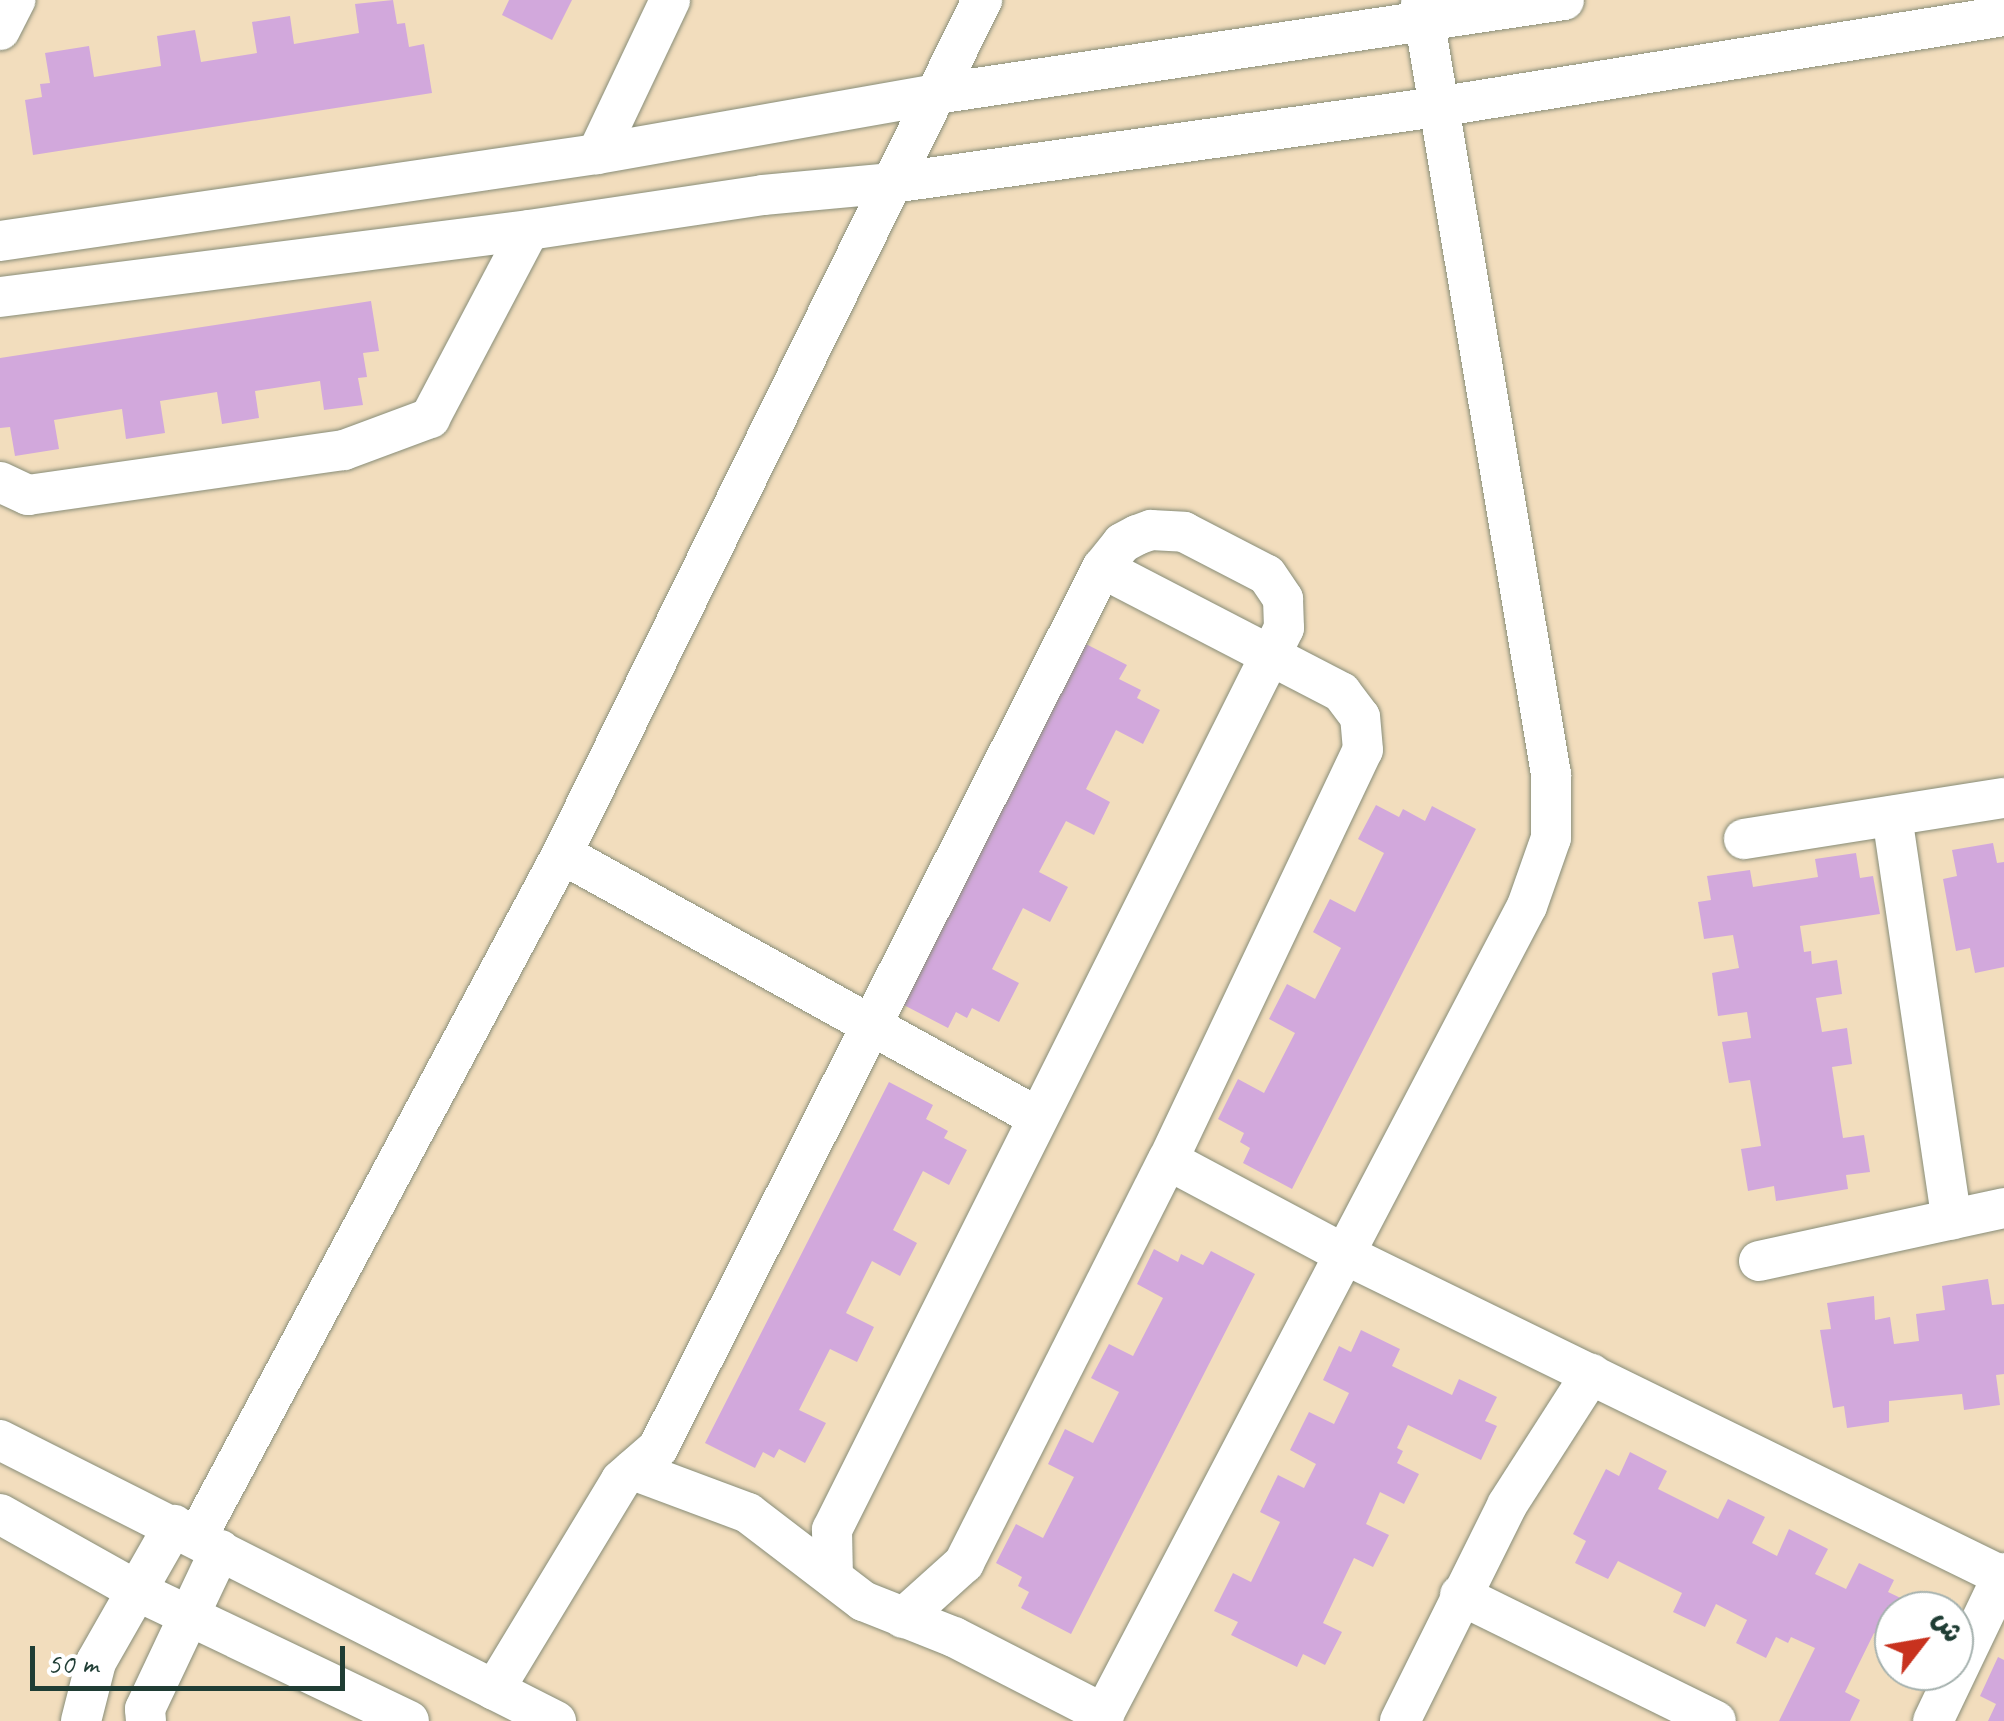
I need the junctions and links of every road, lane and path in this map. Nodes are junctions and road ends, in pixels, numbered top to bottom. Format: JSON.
{"nodes":[{"id":1,"x":15,"y":0,"type":"edge"},
{"id":2,"x":670,"y":0,"type":"edge"},
{"id":3,"x":982,"y":0,"type":"edge"},
{"id":4,"x":1564,"y":0,"type":"edge"},
{"id":5,"x":1422,"y":11,"type":"edge"},
{"id":6,"x":2004,"y":16,"type":"edge"},
{"id":7,"x":0,"y":30,"type":"edge"},
{"id":8,"x":936,"y":94,"type":"junction"},
{"id":9,"x":1437,"y":107,"type":"junction"},
{"id":10,"x":596,"y":154,"type":"junction"},
{"id":11,"x":892,"y":183,"type":"junction"},
{"id":12,"x":529,"y":230,"type":"junction"},
{"id":13,"x":0,"y":241,"type":"edge"},
{"id":14,"x":0,"y":297,"type":"edge"},
{"id":15,"x":0,"y":482,"type":"edge"},
{"id":16,"x":1102,"y":568,"type":"junction"},
{"id":17,"x":1273,"y":656,"type":"junction"},
{"id":18,"x":2004,"y":798,"type":"edge"},
{"id":19,"x":1892,"y":816,"type":"junction"},
{"id":20,"x":1744,"y":839,"type":"dead end"},
{"id":21,"x":562,"y":854,"type":"junction"},
{"id":22,"x":869,"y":1024,"type":"junction"},
{"id":23,"x":1037,"y":1117,"type":"junction"},
{"id":24,"x":1168,"y":1160,"type":"junction"},
{"id":25,"x":2004,"y":1208,"type":"edge"},
{"id":26,"x":1952,"y":1220,"type":"junction"},
{"id":27,"x":1344,"y":1254,"type":"junction"},
{"id":28,"x":1759,"y":1262,"type":"dead end"},
{"id":29,"x":1591,"y":1374,"type":"junction"},
{"id":30,"x":0,"y":1440,"type":"edge"},
{"id":31,"x":633,"y":1470,"type":"junction"},
{"id":32,"x":0,"y":1514,"type":"edge"},
{"id":33,"x":197,"y":1537,"type":"junction"},
{"id":34,"x":2003,"y":1575,"type":"edge"},
{"id":35,"x":833,"y":1576,"type":"junction"},
{"id":36,"x":139,"y":1592,"type":"junction"},
{"id":37,"x":1460,"y":1596,"type":"junction"},
{"id":38,"x":190,"y":1617,"type":"junction"},
{"id":39,"x":903,"y":1618,"type":"junction"},
{"id":40,"x":494,"y":1690,"type":"junction"},
{"id":41,"x":1102,"y":1718,"type":"edge"},
{"id":42,"x":81,"y":1721,"type":"edge"},
{"id":43,"x":146,"y":1721,"type":"edge"},
{"id":44,"x":409,"y":1721,"type":"edge"},
{"id":45,"x":556,"y":1721,"type":"edge"},
{"id":46,"x":1400,"y":1721,"type":"edge"},
{"id":47,"x":1716,"y":1721,"type":"edge"},
{"id":48,"x":1933,"y":1721,"type":"edge"}],
"edges":[{"from":1,"to":7,"type":"street"},
{"from":2,"to":10,"type":"street"},
{"from":3,"to":8,"type":"street"},
{"from":4,"to":5,"type":"street"},
{"from":5,"to":8,"type":"street"},
{"from":5,"to":9,"type":"street"},
{"from":6,"to":9,"type":"street"},
{"from":8,"to":10,"type":"street"},
{"from":8,"to":11,"type":"street"},
{"from":9,"to":11,"type":"street"},
{"from":9,"to":27,"type":"street"},
{"from":10,"to":13,"type":"street"},
{"from":11,"to":12,"type":"street"},
{"from":11,"to":21,"type":"street"},
{"from":12,"to":14,"type":"street"},
{"from":12,"to":15,"type":"street"},
{"from":16,"to":17,"type":"street"},
{"from":16,"to":17,"type":"street"},
{"from":16,"to":22,"type":"street"},
{"from":17,"to":23,"type":"street"},
{"from":17,"to":24,"type":"street"},
{"from":18,"to":19,"type":"street"},
{"from":19,"to":20,"type":"street"},
{"from":19,"to":26,"type":"street"},
{"from":21,"to":22,"type":"street"},
{"from":21,"to":33,"type":"street"},
{"from":22,"to":23,"type":"street"},
{"from":22,"to":31,"type":"street"},
{"from":23,"to":35,"type":"street"},
{"from":24,"to":27,"type":"street"},
{"from":24,"to":39,"type":"street"},
{"from":25,"to":26,"type":"street"},
{"from":26,"to":28,"type":"street"},
{"from":27,"to":29,"type":"street"},
{"from":27,"to":41,"type":"street"},
{"from":29,"to":34,"type":"street"},
{"from":29,"to":37,"type":"street"},
{"from":30,"to":33,"type":"street"},
{"from":31,"to":35,"type":"street"},
{"from":31,"to":40,"type":"street"},
{"from":32,"to":36,"type":"street"},
{"from":33,"to":36,"type":"street"},
{"from":33,"to":38,"type":"street"},
{"from":33,"to":40,"type":"street"},
{"from":34,"to":48,"type":"street"},
{"from":35,"to":39,"type":"street"},
{"from":36,"to":38,"type":"street"},
{"from":36,"to":42,"type":"street"},
{"from":37,"to":46,"type":"street"},
{"from":37,"to":47,"type":"street"},
{"from":38,"to":43,"type":"street"},
{"from":38,"to":44,"type":"street"},
{"from":39,"to":41,"type":"street"},
{"from":40,"to":45,"type":"street"}]}
